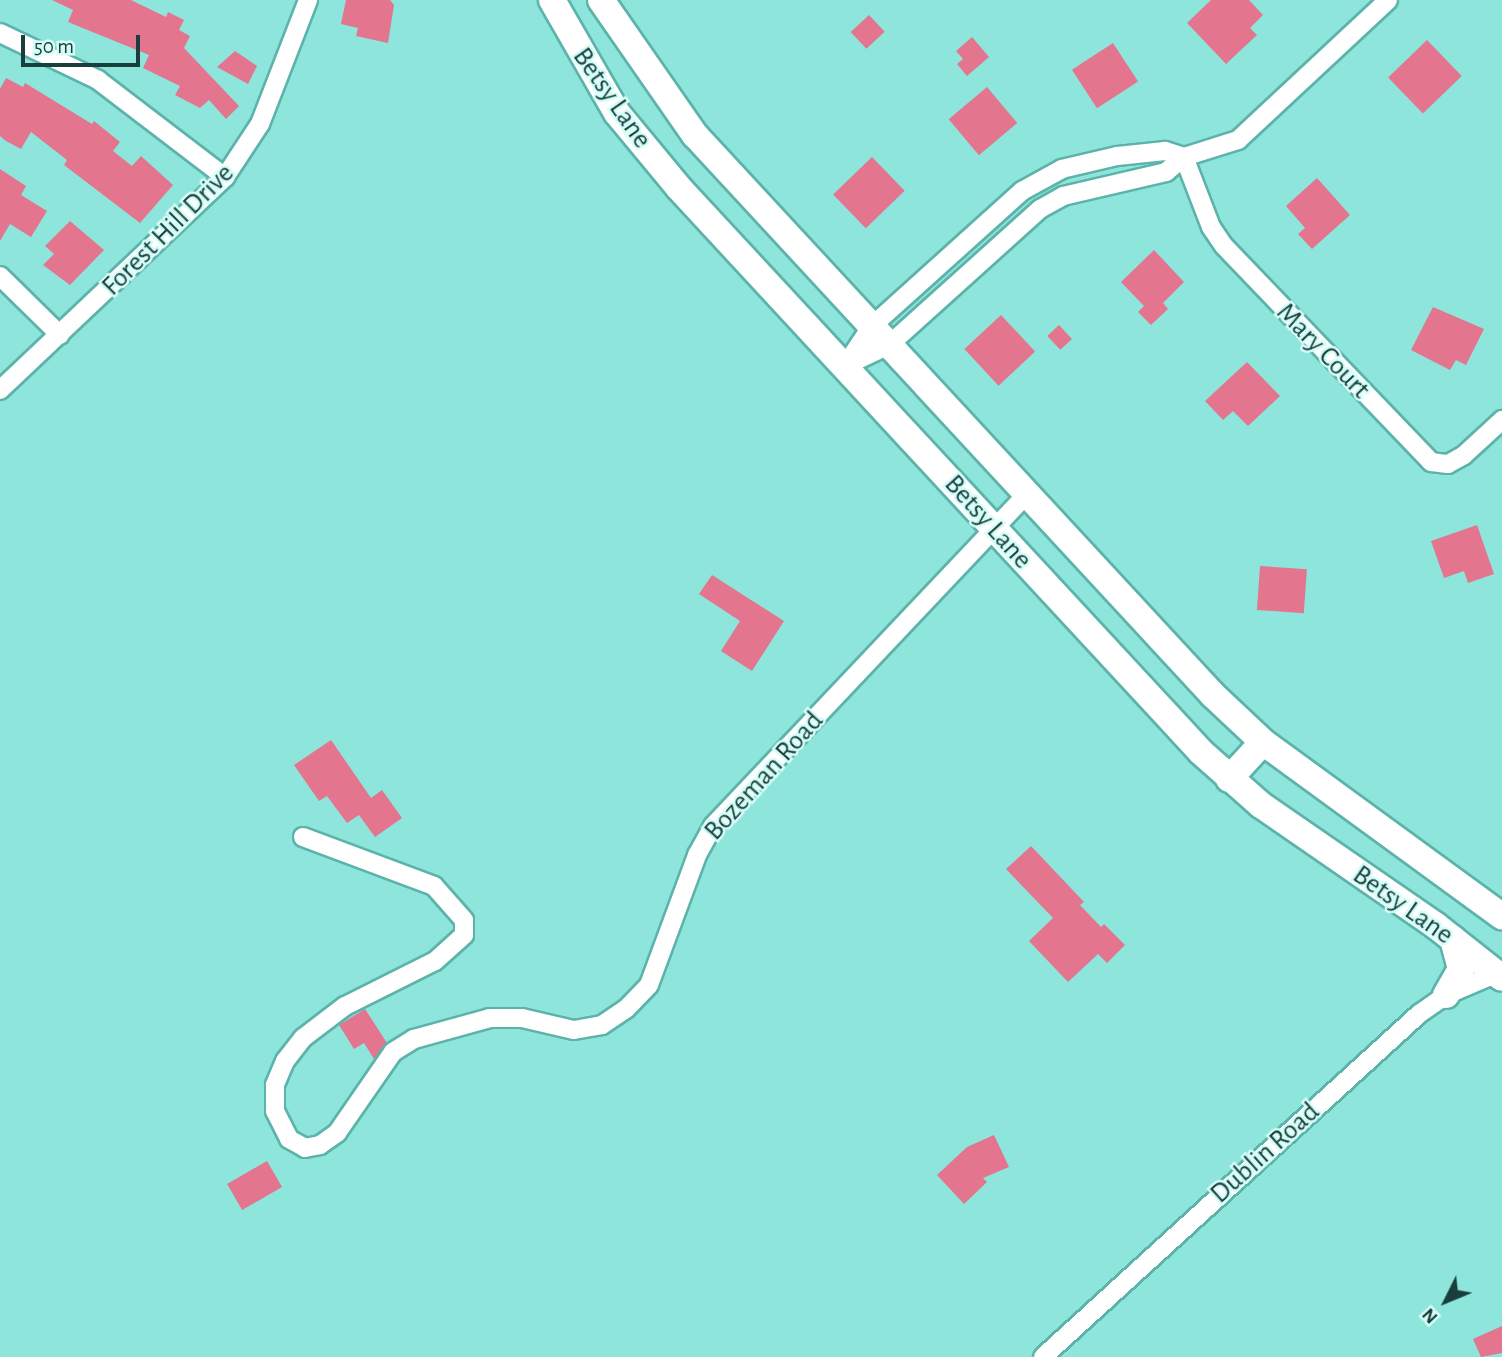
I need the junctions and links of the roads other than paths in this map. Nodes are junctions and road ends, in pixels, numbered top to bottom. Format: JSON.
{"nodes":[{"id":1,"x":308,"y":0,"type":"edge"},
{"id":2,"x":552,"y":0,"type":"edge"},
{"id":3,"x":601,"y":0,"type":"edge"},
{"id":4,"x":1388,"y":0,"type":"edge"},
{"id":5,"x":0,"y":33,"type":"edge"},
{"id":6,"x":1184,"y":157,"type":"junction"},
{"id":7,"x":225,"y":177,"type":"junction"},
{"id":8,"x":1045,"y":178,"type":"junction"},
{"id":9,"x":1054,"y":201,"type":"junction"},
{"id":10,"x":939,"y":263,"type":"junction"},
{"id":11,"x":0,"y":276,"type":"edge"},
{"id":12,"x":957,"y":282,"type":"junction"},
{"id":13,"x":60,"y":335,"type":"junction"},
{"id":14,"x":880,"y":336,"type":"junction"},
{"id":15,"x":845,"y":366,"type":"junction"},
{"id":16,"x":0,"y":390,"type":"edge"},
{"id":17,"x":1502,"y":420,"type":"edge"},
{"id":18,"x":1026,"y":495,"type":"junction"},
{"id":19,"x":995,"y":529,"type":"junction"},
{"id":20,"x":1263,"y":742,"type":"junction"},
{"id":21,"x":1229,"y":779,"type":"junction"},
{"id":22,"x":303,"y":836,"type":"dead end"},
{"id":23,"x":1502,"y":916,"type":"edge"},
{"id":24,"x":1453,"y":939,"type":"junction"},
{"id":25,"x":1500,"y":974,"type":"edge"},
{"id":26,"x":1446,"y":995,"type":"junction"},
{"id":27,"x":1043,"y":1357,"type":"edge"}],
"edges":[{"from":1,"to":7,"type":"street","name":"Forest Hill Drive"},
{"from":2,"to":15,"type":"main road","name":"Betsy Lane"},
{"from":3,"to":14,"type":"main road","name":"Betsy Lane"},
{"from":4,"to":6,"type":"street"},
{"from":5,"to":7,"type":"street"},
{"from":6,"to":8,"type":"street"},
{"from":6,"to":9,"type":"street"},
{"from":6,"to":17,"type":"street","name":"Mary Court"},
{"from":7,"to":13,"type":"street","name":"Forest Hill Drive"},
{"from":8,"to":9,"type":"street"},
{"from":8,"to":10,"type":"street"},
{"from":9,"to":12,"type":"street"},
{"from":10,"to":12,"type":"street"},
{"from":10,"to":14,"type":"street"},
{"from":11,"to":13,"type":"street"},
{"from":12,"to":14,"type":"street"},
{"from":13,"to":16,"type":"street","name":"Forest Hill Drive"},
{"from":14,"to":15,"type":"street"},
{"from":14,"to":18,"type":"main road","name":"Betsy Lane"},
{"from":15,"to":19,"type":"main road","name":"Betsy Lane"},
{"from":18,"to":19,"type":"street","name":"Bozeman Road"},
{"from":18,"to":20,"type":"main road","name":"Betsy Lane"},
{"from":19,"to":21,"type":"main road","name":"Betsy Lane"},
{"from":19,"to":22,"type":"street","name":"Bozeman Road"},
{"from":20,"to":21,"type":"main road"},
{"from":20,"to":23,"type":"main road","name":"Betsy Lane"},
{"from":21,"to":24,"type":"main road","name":"Betsy Lane"},
{"from":24,"to":25,"type":"main road","name":"Betsy Lane"},
{"from":24,"to":26,"type":"main road"},
{"from":25,"to":26,"type":"street","name":"Dublin Road"},
{"from":26,"to":27,"type":"street","name":"Dublin Road"}]}
